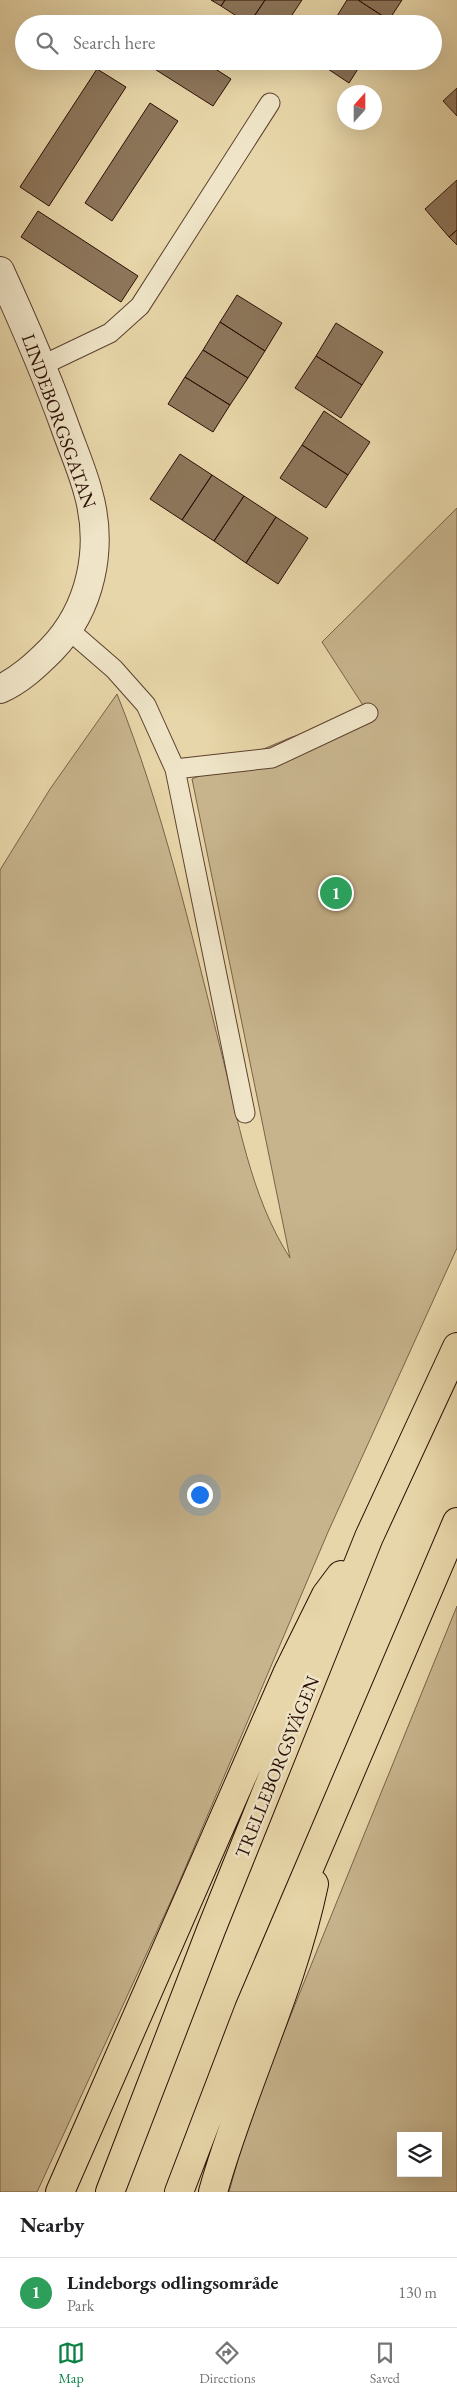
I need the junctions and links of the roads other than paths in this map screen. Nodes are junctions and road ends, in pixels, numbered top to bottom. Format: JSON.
{"nodes":[{"id":1,"x":270,"y":103,"type":"dead end"},
{"id":2,"x":0,"y":271,"type":"edge"},
{"id":3,"x":43,"y":365,"type":"junction"},
{"id":4,"x":68,"y":630,"type":"junction"},
{"id":5,"x":0,"y":689,"type":"edge"},
{"id":6,"x":368,"y":713,"type":"dead end"},
{"id":7,"x":175,"y":769,"type":"junction"},
{"id":8,"x":245,"y":1113,"type":"dead end"},
{"id":9,"x":457,"y":1346,"type":"edge"},
{"id":10,"x":457,"y":1522,"type":"edge"},
{"id":11,"x":369,"y":1537,"type":"junction"},
{"id":12,"x":327,"y":1824,"type":"junction"},
{"id":13,"x":60,"y":2192,"type":"edge"},
{"id":14,"x":110,"y":2192,"type":"edge"},
{"id":15,"x":179,"y":2192,"type":"edge"},
{"id":16,"x":213,"y":2192,"type":"edge"}],
"edges":[{"from":1,"to":3,"type":"lane"},
{"from":2,"to":3,"type":"street","name":"LINDEBORGSGATAN"},
{"from":3,"to":4,"type":"street","name":"LINDEBORGSGATAN"},
{"from":4,"to":5,"type":"street","name":"LINDEBORGSGATAN"},
{"from":4,"to":7,"type":"lane"},
{"from":6,"to":7,"type":"lane"},
{"from":7,"to":8,"type":"lane"},
{"from":9,"to":11,"type":"highway","name":"TRELLEBORGSVÄGEN"},
{"from":10,"to":12,"type":"highway"},
{"from":11,"to":13,"type":"highway"},
{"from":11,"to":14,"type":"highway","name":"TRELLEBORGSVÄGEN"},
{"from":12,"to":15,"type":"highway"},
{"from":12,"to":16,"type":"highway"}]}
